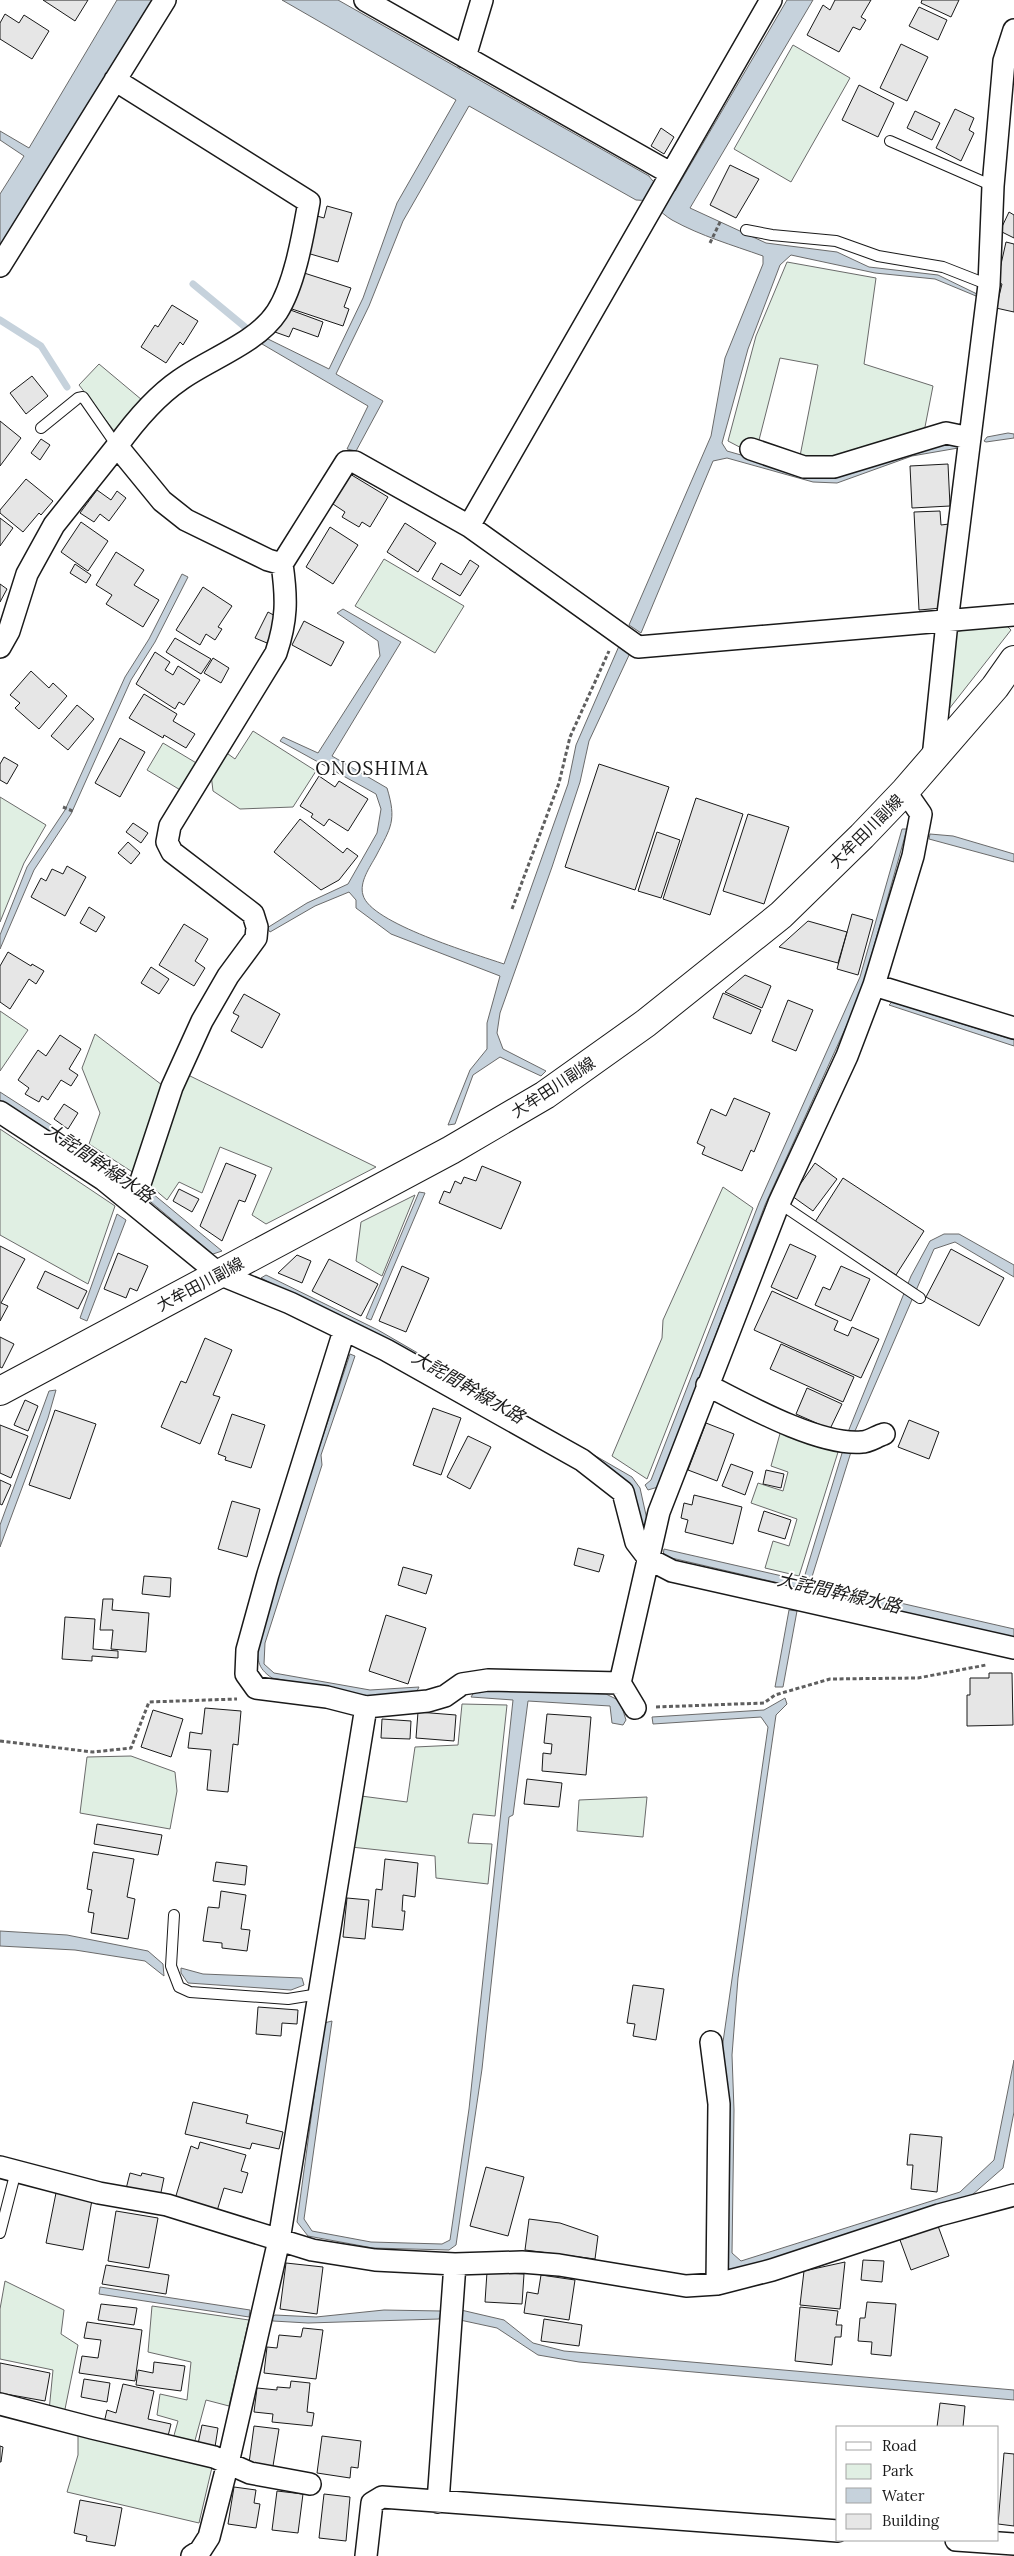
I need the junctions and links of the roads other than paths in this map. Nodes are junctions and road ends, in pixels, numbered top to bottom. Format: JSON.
{"nodes":[{"id":1,"x":165,"y":0,"type":"edge"},
{"id":2,"x":365,"y":0,"type":"edge"},
{"id":3,"x":482,"y":0,"type":"edge"},
{"id":4,"x":771,"y":0,"type":"edge"},
{"id":5,"x":1014,"y":30,"type":"edge"},
{"id":6,"x":465,"y":57,"type":"junction"},
{"id":7,"x":115,"y":80,"type":"junction"},
{"id":8,"x":890,"y":141,"type":"dead end"},
{"id":9,"x":667,"y":178,"type":"junction"},
{"id":10,"x":994,"y":186,"type":"junction"},
{"id":11,"x":746,"y":230,"type":"dead end"},
{"id":12,"x":0,"y":266,"type":"edge"},
{"id":13,"x":989,"y":286,"type":"junction"},
{"id":14,"x":41,"y":428,"type":"dead end"},
{"id":15,"x":970,"y":438,"type":"junction"},
{"id":16,"x":117,"y":446,"type":"junction"},
{"id":17,"x":751,"y":449,"type":"dead end"},
{"id":18,"x":469,"y":526,"type":"junction"},
{"id":19,"x":282,"y":564,"type":"junction"},
{"id":20,"x":1014,"y":615,"type":"edge"},
{"id":21,"x":947,"y":622,"type":"junction"},
{"id":22,"x":0,"y":646,"type":"edge"},
{"id":23,"x":1014,"y":660,"type":"edge"},
{"id":24,"x":933,"y":758,"type":"junction"},
{"id":25,"x":905,"y":791,"type":"junction"},
{"id":26,"x":874,"y":985,"type":"junction"},
{"id":27,"x":1014,"y":1028,"type":"edge"},
{"id":28,"x":0,"y":1112,"type":"edge"},
{"id":29,"x":134,"y":1202,"type":"junction"},
{"id":30,"x":779,"y":1203,"type":"junction"},
{"id":31,"x":219,"y":1274,"type":"junction"},
{"id":32,"x":920,"y":1298,"type":"dead end"},
{"id":33,"x":344,"y":1331,"type":"junction"},
{"id":34,"x":708,"y":1385,"type":"junction"},
{"id":35,"x":0,"y":1390,"type":"edge"},
{"id":36,"x":884,"y":1434,"type":"dead end"},
{"id":37,"x":649,"y":1559,"type":"junction"},
{"id":38,"x":1014,"y":1648,"type":"edge"},
{"id":39,"x":620,"y":1682,"type":"junction"},
{"id":40,"x":366,"y":1707,"type":"junction"},
{"id":41,"x":635,"y":1708,"type":"road end"},
{"id":42,"x":174,"y":1915,"type":"dead end"},
{"id":43,"x":319,"y":1994,"type":"junction"},
{"id":44,"x":711,"y":2042,"type":"dead end"},
{"id":45,"x":8,"y":2169,"type":"edge"},
{"id":46,"x":1014,"y":2195,"type":"edge"},
{"id":47,"x":0,"y":2233,"type":"edge"},
{"id":48,"x":279,"y":2240,"type":"junction"},
{"id":49,"x":454,"y":2264,"type":"junction"},
{"id":50,"x":717,"y":2284,"type":"junction"},
{"id":51,"x":0,"y":2404,"type":"edge"},
{"id":52,"x":228,"y":2463,"type":"junction"},
{"id":53,"x":310,"y":2484,"type":"dead end"},
{"id":54,"x":438,"y":2502,"type":"junction"},
{"id":55,"x":836,"y":2531,"type":"edge"},
{"id":56,"x":962,"y":2541,"type":"edge"},
{"id":57,"x":1003,"y":2548,"type":"edge"},
{"id":58,"x":192,"y":2556,"type":"edge"},
{"id":59,"x":366,"y":2556,"type":"edge"}],
"edges":[{"from":1,"to":7,"type":"street"},
{"from":2,"to":6,"type":"street"},
{"from":3,"to":6,"type":"street"},
{"from":4,"to":9,"type":"street"},
{"from":5,"to":10,"type":"street"},
{"from":6,"to":9,"type":"street"},
{"from":7,"to":12,"type":"street"},
{"from":7,"to":16,"type":"street"},
{"from":8,"to":10,"type":"lane"},
{"from":9,"to":18,"type":"street"},
{"from":10,"to":13,"type":"street"},
{"from":11,"to":13,"type":"lane"},
{"from":13,"to":15,"type":"street"},
{"from":14,"to":16,"type":"lane"},
{"from":15,"to":17,"type":"street"},
{"from":15,"to":21,"type":"street"},
{"from":16,"to":19,"type":"street"},
{"from":16,"to":22,"type":"street"},
{"from":18,"to":19,"type":"street"},
{"from":18,"to":21,"type":"street"},
{"from":19,"to":29,"type":"street"},
{"from":20,"to":21,"type":"street"},
{"from":21,"to":24,"type":"street"},
{"from":23,"to":24,"type":"main road","name":"大牟田川副線"},
{"from":24,"to":25,"type":"main road","name":"大牟田川副線"},
{"from":25,"to":26,"type":"street"},
{"from":25,"to":31,"type":"main road","name":"大牟田川副線"},
{"from":26,"to":27,"type":"street"},
{"from":26,"to":30,"type":"street"},
{"from":28,"to":29,"type":"street"},
{"from":29,"to":31,"type":"street"},
{"from":30,"to":32,"type":"lane"},
{"from":30,"to":34,"type":"street"},
{"from":31,"to":33,"type":"street"},
{"from":31,"to":35,"type":"main road","name":"大牟田川副線"},
{"from":33,"to":37,"type":"street"},
{"from":33,"to":40,"type":"street"},
{"from":34,"to":36,"type":"street"},
{"from":34,"to":37,"type":"street"},
{"from":37,"to":38,"type":"street"},
{"from":37,"to":39,"type":"street"},
{"from":39,"to":40,"type":"street"},
{"from":39,"to":41,"type":"street"},
{"from":40,"to":43,"type":"street"},
{"from":42,"to":43,"type":"lane"},
{"from":43,"to":48,"type":"street"},
{"from":44,"to":50,"type":"street"},
{"from":45,"to":47,"type":"lane"},
{"from":45,"to":48,"type":"street"},
{"from":46,"to":50,"type":"street"},
{"from":48,"to":49,"type":"street"},
{"from":48,"to":52,"type":"street"},
{"from":49,"to":50,"type":"street"},
{"from":49,"to":54,"type":"street"},
{"from":51,"to":52,"type":"street"},
{"from":52,"to":53,"type":"street"},
{"from":52,"to":58,"type":"street"},
{"from":54,"to":55,"type":"street"},
{"from":54,"to":59,"type":"street"},
{"from":56,"to":57,"type":"street"}]}
